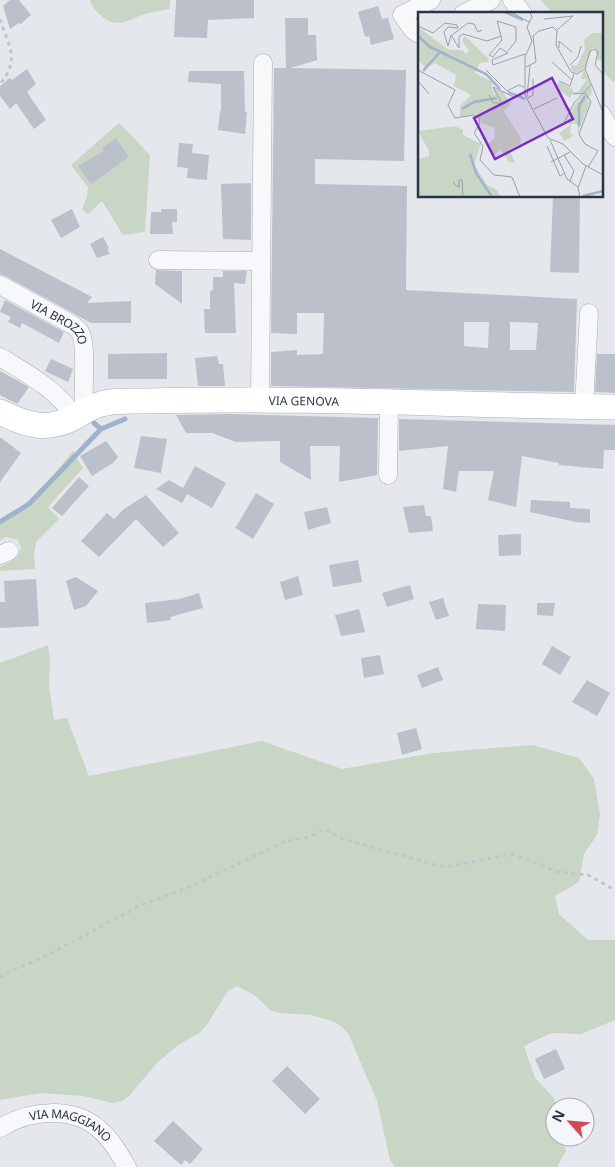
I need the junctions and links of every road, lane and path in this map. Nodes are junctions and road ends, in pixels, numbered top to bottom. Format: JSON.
{"nodes":[{"id":1,"x":431,"y":0,"type":"edge"},
{"id":2,"x":491,"y":0,"type":"edge"},
{"id":3,"x":512,"y":0,"type":"edge"},
{"id":4,"x":467,"y":12,"type":"edge"},
{"id":5,"x":521,"y":12,"type":"edge"},
{"id":6,"x":0,"y":19,"type":"edge"},
{"id":7,"x":418,"y":33,"type":"edge"},
{"id":8,"x":263,"y":63,"type":"dead end"},
{"id":9,"x":0,"y":84,"type":"edge"},
{"id":10,"x":602,"y":116,"type":"edge"},
{"id":11,"x":615,"y":137,"type":"edge"},
{"id":12,"x":158,"y":260,"type":"dead end"},
{"id":13,"x":261,"y":261,"type":"junction"},
{"id":14,"x":0,"y":285,"type":"edge"},
{"id":15,"x":589,"y":313,"type":"dead end"},
{"id":16,"x":0,"y":357,"type":"edge"},
{"id":17,"x":260,"y":400,"type":"junction"},
{"id":18,"x":389,"y":403,"type":"junction"},
{"id":19,"x":584,"y":407,"type":"junction"},
{"id":20,"x":615,"y":407,"type":"edge"},
{"id":21,"x":0,"y":412,"type":"edge"},
{"id":22,"x":79,"y":414,"type":"junction"},
{"id":23,"x":388,"y":475,"type":"dead end"},
{"id":24,"x":615,"y":890,"type":"edge"},
{"id":25,"x":0,"y":978,"type":"edge"},
{"id":26,"x":0,"y":1128,"type":"edge"},
{"id":27,"x":126,"y":1167,"type":"edge"}],
"edges":[{"from":1,"to":7,"type":"street"},
{"from":2,"to":4,"type":"street"},
{"from":3,"to":5,"type":"street"},
{"from":6,"to":9,"type":"path"},
{"from":8,"to":13,"type":"street"},
{"from":10,"to":11,"type":"street"},
{"from":12,"to":13,"type":"street"},
{"from":13,"to":17,"type":"street"},
{"from":14,"to":22,"type":"street","name":"VIA BROZZO"},
{"from":15,"to":19,"type":"street"},
{"from":16,"to":22,"type":"street"},
{"from":17,"to":18,"type":"main road","name":"VIA GENOVA"},
{"from":17,"to":22,"type":"main road","name":"VIA GENOVA"},
{"from":18,"to":19,"type":"main road","name":"VIA GENOVA"},
{"from":18,"to":23,"type":"street"},
{"from":19,"to":20,"type":"main road","name":"VIA GENOVA"},
{"from":21,"to":22,"type":"main road","name":"VIA GENOVA"},
{"from":24,"to":25,"type":"path"},
{"from":26,"to":27,"type":"street","name":"VIA MAGGIANO"}]}
